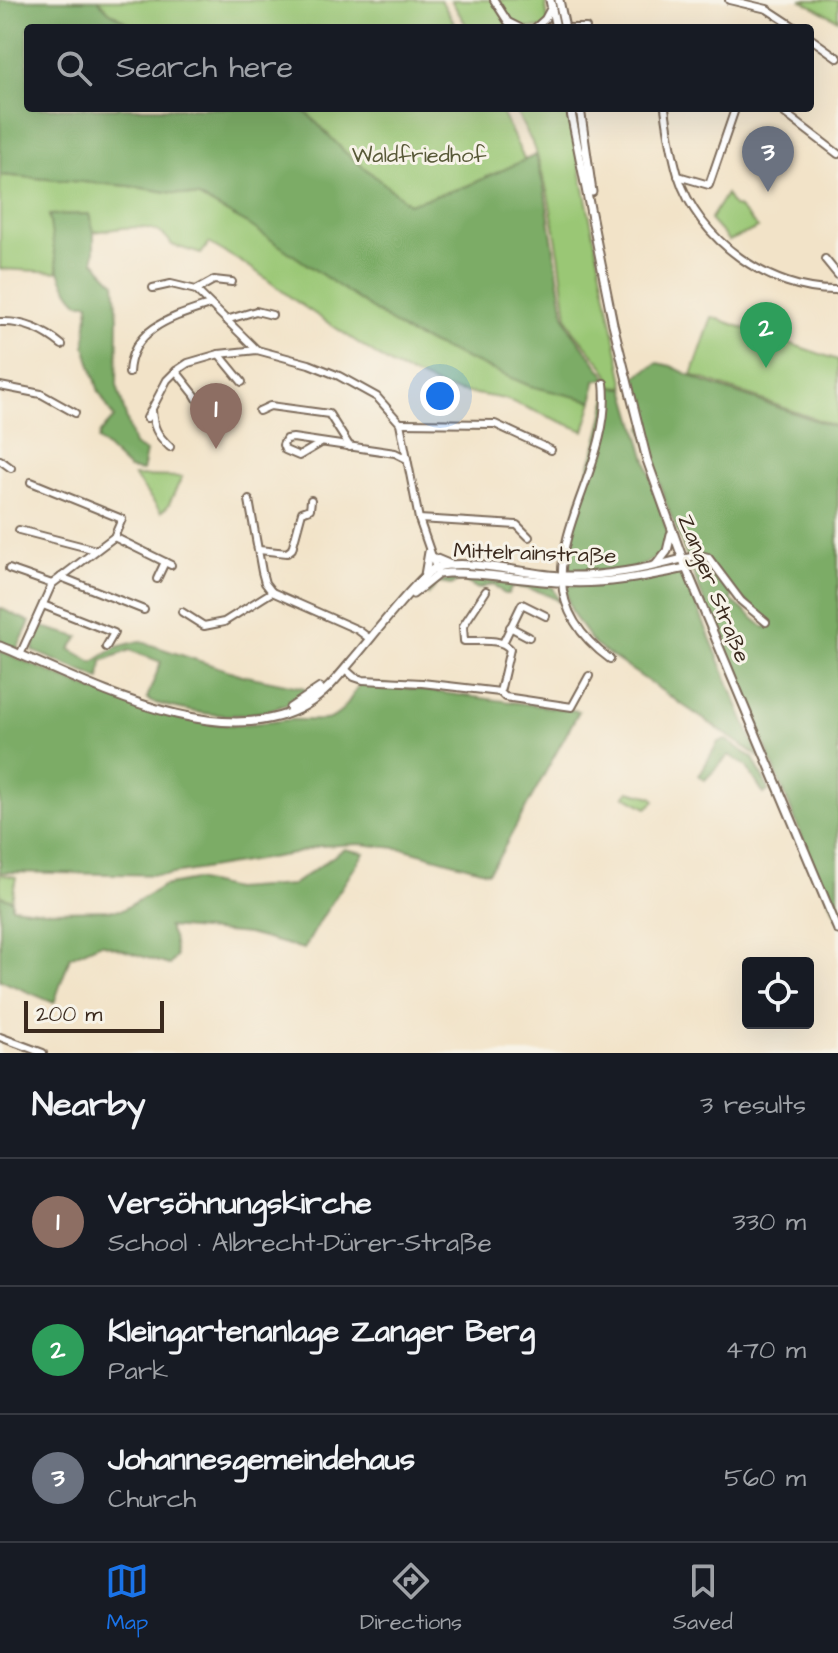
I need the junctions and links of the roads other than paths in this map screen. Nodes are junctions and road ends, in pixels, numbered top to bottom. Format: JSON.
{"nodes":[{"id":1,"x":494,"y":0,"type":"edge"},
{"id":2,"x":559,"y":0,"type":"edge"},
{"id":3,"x":729,"y":0,"type":"edge"},
{"id":4,"x":551,"y":3,"type":"edge"},
{"id":5,"x":512,"y":24,"type":"edge"},
{"id":6,"x":539,"y":24,"type":"edge"},
{"id":7,"x":555,"y":24,"type":"edge"},
{"id":8,"x":564,"y":24,"type":"edge"},
{"id":9,"x":790,"y":24,"type":"edge"},
{"id":10,"x":814,"y":41,"type":"edge"},
{"id":11,"x":838,"y":58,"type":"edge"},
{"id":12,"x":571,"y":112,"type":"edge"},
{"id":13,"x":581,"y":112,"type":"edge"},
{"id":14,"x":666,"y":112,"type":"edge"},
{"id":15,"x":734,"y":112,"type":"dead end"},
{"id":16,"x":783,"y":112,"type":"edge"},
{"id":17,"x":838,"y":154,"type":"edge"},
{"id":18,"x":678,"y":176,"type":"junction"},
{"id":19,"x":599,"y":246,"type":"junction"},
{"id":20,"x":825,"y":259,"type":"dead end"},
{"id":21,"x":838,"y":275,"type":"edge"},
{"id":22,"x":232,"y":282,"type":"dead end"},
{"id":23,"x":153,"y":288,"type":"dead end"},
{"id":24,"x":196,"y":290,"type":"junction"},
{"id":25,"x":838,"y":290,"type":"edge"},
{"id":26,"x":209,"y":305,"type":"junction"},
{"id":27,"x":272,"y":315,"type":"dead end"},
{"id":28,"x":226,"y":320,"type":"junction"},
{"id":29,"x":0,"y":322,"type":"edge"},
{"id":30,"x":62,"y":345,"type":"dead end"},
{"id":31,"x":257,"y":350,"type":"junction"},
{"id":32,"x":219,"y":354,"type":"junction"},
{"id":33,"x":176,"y":371,"type":"junction"},
{"id":34,"x":129,"y":373,"type":"dead end"},
{"id":35,"x":242,"y":382,"type":"dead end"},
{"id":36,"x":604,"y":383,"type":"dead end"},
{"id":37,"x":0,"y":386,"type":"edge"},
{"id":38,"x":152,"y":410,"type":"junction"},
{"id":39,"x":259,"y":411,"type":"dead end"},
{"id":40,"x":75,"y":413,"type":"dead end"},
{"id":41,"x":207,"y":416,"type":"dead end"},
{"id":42,"x":147,"y":418,"type":"dead end"},
{"id":43,"x":400,"y":423,"type":"junction"},
{"id":44,"x":321,"y":443,"type":"junction"},
{"id":45,"x":170,"y":447,"type":"dead end"},
{"id":46,"x":350,"y":447,"type":"junction"},
{"id":47,"x":551,"y":450,"type":"dead end"},
{"id":48,"x":407,"y":459,"type":"junction"},
{"id":49,"x":0,"y":460,"type":"edge"},
{"id":50,"x":11,"y":468,"type":"dead end"},
{"id":51,"x":31,"y":482,"type":"dead end"},
{"id":52,"x":249,"y":500,"type":"dead end"},
{"id":53,"x":311,"y":500,"type":"dead end"},
{"id":54,"x":419,"y":519,"type":"junction"},
{"id":55,"x":19,"y":530,"type":"dead end"},
{"id":56,"x":672,"y":532,"type":"junction"},
{"id":57,"x":114,"y":537,"type":"junction"},
{"id":58,"x":529,"y":537,"type":"dead end"},
{"id":59,"x":96,"y":550,"type":"junction"},
{"id":60,"x":259,"y":550,"type":"junction"},
{"id":61,"x":430,"y":555,"type":"junction"},
{"id":62,"x":684,"y":563,"type":"junction"},
{"id":63,"x":453,"y":566,"type":"junction"},
{"id":64,"x":655,"y":566,"type":"junction"},
{"id":65,"x":9,"y":569,"type":"dead end"},
{"id":66,"x":437,"y":571,"type":"junction"},
{"id":67,"x":425,"y":575,"type":"junction"},
{"id":68,"x":61,"y":577,"type":"junction"},
{"id":69,"x":157,"y":579,"type":"dead end"},
{"id":70,"x":560,"y":579,"type":"junction"},
{"id":71,"x":52,"y":584,"type":"junction"},
{"id":72,"x":486,"y":591,"type":"dead end"},
{"id":73,"x":272,"y":592,"type":"junction"},
{"id":74,"x":43,"y":605,"type":"junction"},
{"id":75,"x":401,"y":605,"type":"junction"},
{"id":76,"x":144,"y":610,"type":"dead end"},
{"id":77,"x":182,"y":612,"type":"dead end"},
{"id":78,"x":546,"y":616,"type":"dead end"},
{"id":79,"x":766,"y":622,"type":"dead end"},
{"id":80,"x":510,"y":627,"type":"junction"},
{"id":81,"x":529,"y":637,"type":"dead end"},
{"id":82,"x":370,"y":639,"type":"junction"},
{"id":83,"x":503,"y":643,"type":"junction"},
{"id":84,"x":0,"y":646,"type":"edge"},
{"id":85,"x":106,"y":647,"type":"dead end"},
{"id":86,"x":20,"y":655,"type":"junction"},
{"id":87,"x":610,"y":659,"type":"dead end"},
{"id":88,"x":345,"y":669,"type":"junction"},
{"id":89,"x":589,"y":676,"type":"dead end"},
{"id":90,"x":500,"y":692,"type":"junction"},
{"id":91,"x":838,"y":930,"type":"edge"},
{"id":92,"x":3,"y":1038,"type":"edge"},
{"id":93,"x":0,"y":1050,"type":"edge"},
{"id":94,"x":43,"y":1053,"type":"edge"}],
"edges":[{"from":1,"to":5,"type":"street"},
{"from":2,"to":8,"type":"street"},
{"from":3,"to":9,"type":"street"},
{"from":4,"to":6,"type":"street"},
{"from":4,"to":7,"type":"street"},
{"from":10,"to":11,"type":"street"},
{"from":12,"to":19,"type":"street","name":"Zanger Straße"},
{"from":13,"to":19,"type":"street","name":"Zanger Straße"},
{"from":14,"to":18,"type":"street"},
{"from":15,"to":18,"type":"street"},
{"from":16,"to":17,"type":"street"},
{"from":18,"to":25,"type":"street"},
{"from":19,"to":56,"type":"street","name":"Zanger Straße"},
{"from":20,"to":21,"type":"street"},
{"from":22,"to":24,"type":"street"},
{"from":23,"to":24,"type":"street"},
{"from":24,"to":26,"type":"street"},
{"from":26,"to":28,"type":"street"},
{"from":26,"to":34,"type":"street"},
{"from":27,"to":28,"type":"street"},
{"from":28,"to":31,"type":"street"},
{"from":29,"to":30,"type":"street"},
{"from":31,"to":32,"type":"street"},
{"from":31,"to":43,"type":"street"},
{"from":32,"to":33,"type":"street"},
{"from":32,"to":35,"type":"street"},
{"from":33,"to":38,"type":"street"},
{"from":33,"to":41,"type":"street"},
{"from":36,"to":70,"type":"street"},
{"from":37,"to":40,"type":"street"},
{"from":38,"to":42,"type":"street"},
{"from":38,"to":45,"type":"street"},
{"from":39,"to":46,"type":"street"},
{"from":43,"to":47,"type":"street"},
{"from":43,"to":48,"type":"street"},
{"from":44,"to":44,"type":"street"},
{"from":44,"to":46,"type":"street"},
{"from":46,"to":48,"type":"street"},
{"from":48,"to":54,"type":"street"},
{"from":49,"to":50,"type":"street"},
{"from":51,"to":57,"type":"street"},
{"from":52,"to":60,"type":"street"},
{"from":53,"to":60,"type":"street"},
{"from":54,"to":58,"type":"street"},
{"from":54,"to":61,"type":"street"},
{"from":55,"to":59,"type":"street"},
{"from":56,"to":62,"type":"street","name":"Zanger Straße"},
{"from":56,"to":64,"type":"street"},
{"from":57,"to":59,"type":"street"},
{"from":57,"to":69,"type":"street"},
{"from":59,"to":68,"type":"street"},
{"from":60,"to":73,"type":"street"},
{"from":61,"to":63,"type":"street"},
{"from":61,"to":66,"type":"street"},
{"from":61,"to":67,"type":"street"},
{"from":62,"to":64,"type":"street","name":"Mittelrainstraße"},
{"from":62,"to":70,"type":"street","name":"Mittelrainstraße"},
{"from":62,"to":79,"type":"street"},
{"from":62,"to":91,"type":"street","name":"Zanger Straße"},
{"from":63,"to":66,"type":"street","name":"Mittelrainstraße"},
{"from":63,"to":70,"type":"street","name":"Mittelrainstraße"},
{"from":64,"to":70,"type":"street","name":"Mittelrainstraße"},
{"from":65,"to":71,"type":"street"},
{"from":66,"to":67,"type":"street","name":"Mittelrainstraße"},
{"from":66,"to":70,"type":"street","name":"Mittelrainstraße"},
{"from":66,"to":75,"type":"street","name":"Mittelrainstraße"},
{"from":67,"to":75,"type":"street","name":"Mittelrainstraße"},
{"from":68,"to":71,"type":"street"},
{"from":68,"to":76,"type":"street"},
{"from":70,"to":87,"type":"street"},
{"from":71,"to":74,"type":"street"},
{"from":72,"to":83,"type":"street"},
{"from":73,"to":77,"type":"street"},
{"from":73,"to":82,"type":"street"},
{"from":74,"to":85,"type":"street"},
{"from":74,"to":86,"type":"street"},
{"from":75,"to":82,"type":"street","name":"Mittelrainstraße"},
{"from":78,"to":80,"type":"street"},
{"from":80,"to":81,"type":"street"},
{"from":80,"to":83,"type":"street"},
{"from":82,"to":88,"type":"street","name":"Mittelrainstraße"},
{"from":83,"to":90,"type":"street"},
{"from":84,"to":86,"type":"street","name":"Mittelrainstraße"},
{"from":86,"to":88,"type":"street","name":"Mittelrainstraße"},
{"from":88,"to":90,"type":"street"},
{"from":89,"to":90,"type":"street"},
{"from":92,"to":93,"type":"street"},
{"from":92,"to":94,"type":"street"}]}
